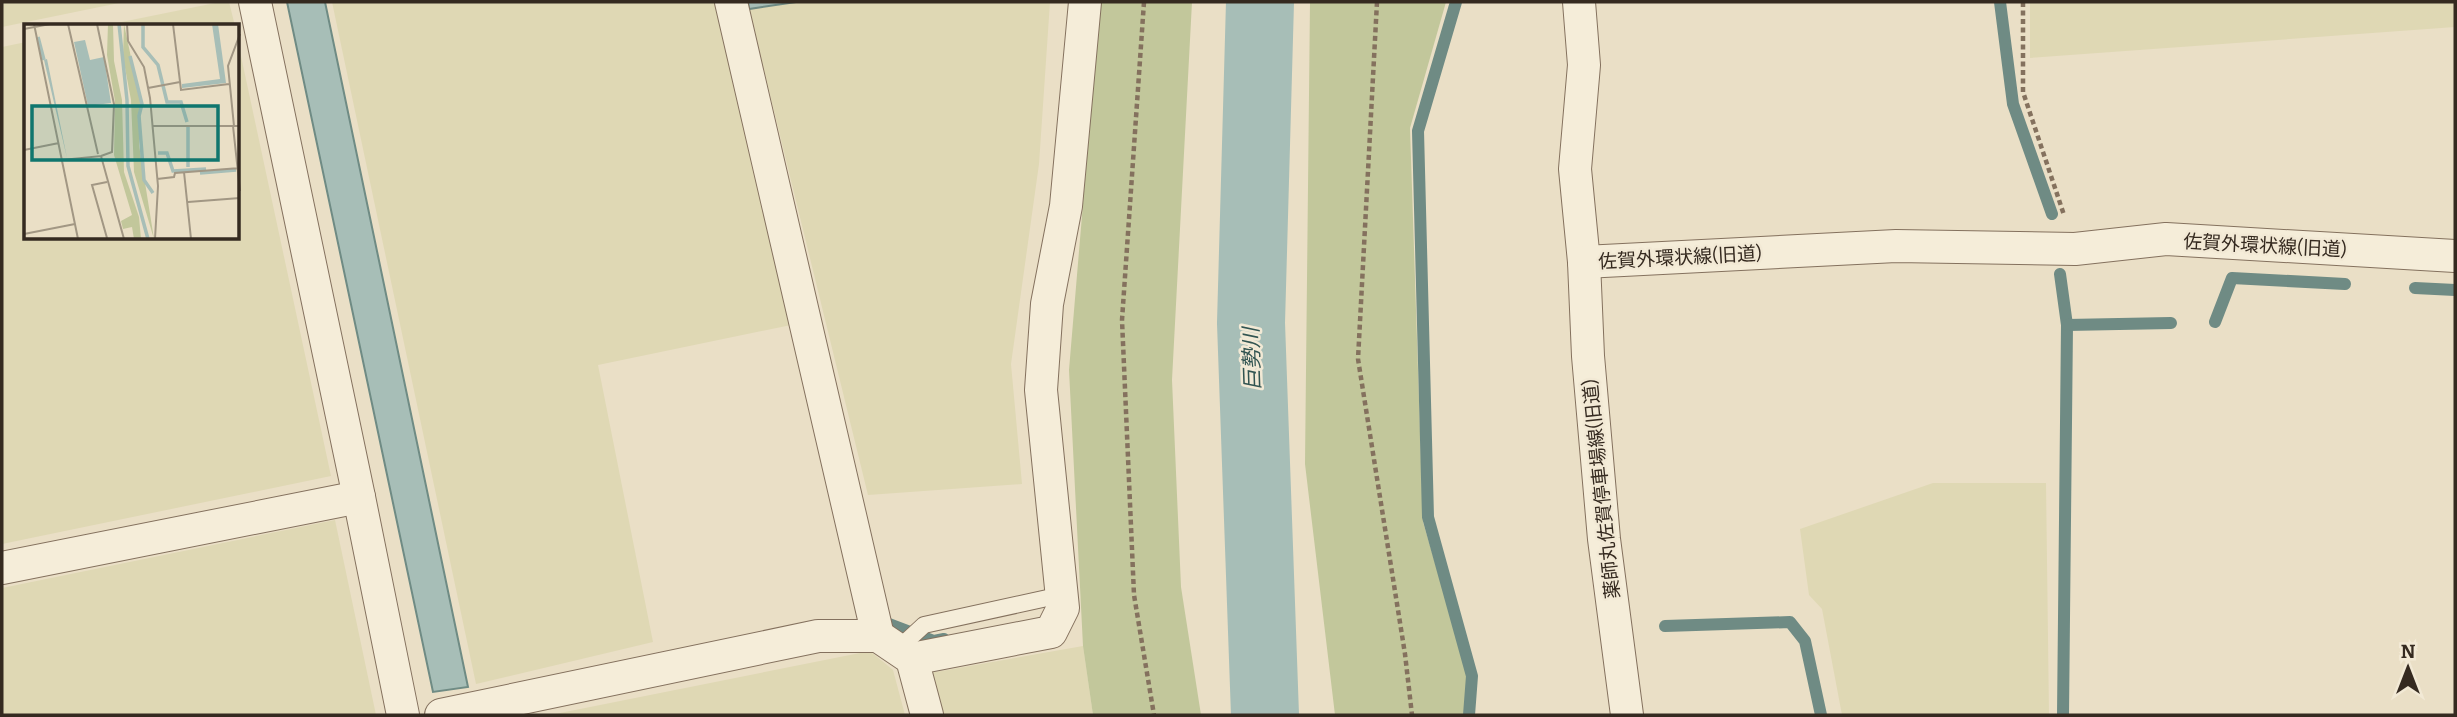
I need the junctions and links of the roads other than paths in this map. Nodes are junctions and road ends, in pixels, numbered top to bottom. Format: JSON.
{"nodes":[{"id":1,"x":255,"y":2,"type":"edge"},
{"id":2,"x":731,"y":2,"type":"edge"},
{"id":3,"x":1085,"y":2,"type":"edge"},
{"id":4,"x":1578,"y":2,"type":"edge"},
{"id":5,"x":2455,"y":256,"type":"edge"},
{"id":6,"x":1584,"y":262,"type":"junction"},
{"id":7,"x":359,"y":496,"type":"junction"},
{"id":8,"x":2,"y":568,"type":"edge"},
{"id":9,"x":1061,"y":595,"type":"junction"},
{"id":10,"x":896,"y":648,"type":"junction"},
{"id":11,"x":451,"y":713,"type":"edge"},
{"id":12,"x":403,"y":715,"type":"edge"},
{"id":13,"x":927,"y":715,"type":"edge"},
{"id":14,"x":1627,"y":715,"type":"edge"}],
"edges":[{"from":1,"to":7,"type":"street"},
{"from":2,"to":10,"type":"street"},
{"from":3,"to":9,"type":"street"},
{"from":4,"to":6,"type":"street","name":"佐賀外環状線(旧道)"},
{"from":5,"to":6,"type":"street","name":"佐賀外環状線(旧道)"},
{"from":6,"to":14,"type":"street","name":"薬師丸佐賀停車場線(旧道)"},
{"from":7,"to":8,"type":"street"},
{"from":7,"to":12,"type":"street"},
{"from":9,"to":10,"type":"lane"},
{"from":9,"to":10,"type":"street"},
{"from":10,"to":11,"type":"street"},
{"from":10,"to":13,"type":"street"}]}
